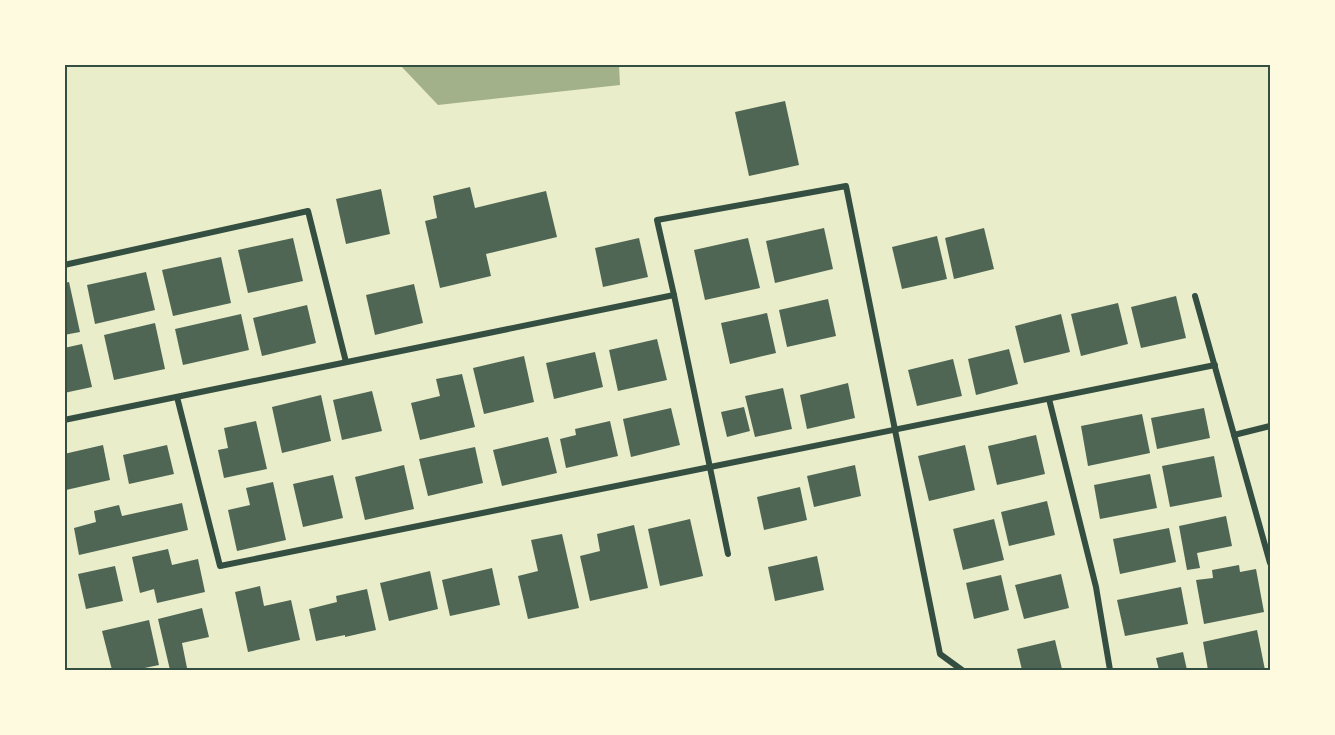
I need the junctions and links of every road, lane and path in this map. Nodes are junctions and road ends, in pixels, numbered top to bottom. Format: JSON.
{"nodes":[{"id":1,"x":64,"y":265,"type":"edge"},
{"id":2,"x":674,"y":295,"type":"junction"},
{"id":3,"x":1195,"y":296,"type":"dead end"},
{"id":4,"x":346,"y":362,"type":"junction"},
{"id":5,"x":1215,"y":366,"type":"junction"},
{"id":6,"x":177,"y":397,"type":"junction"},
{"id":7,"x":1049,"y":399,"type":"junction"},
{"id":8,"x":64,"y":420,"type":"edge"},
{"id":9,"x":1270,"y":426,"type":"edge"},
{"id":10,"x":895,"y":430,"type":"junction"},
{"id":11,"x":1234,"y":435,"type":"junction"},
{"id":12,"x":710,"y":468,"type":"junction"},
{"id":13,"x":728,"y":554,"type":"dead end"},
{"id":14,"x":1270,"y":563,"type":"edge"},
{"id":15,"x":962,"y":670,"type":"edge"},
{"id":16,"x":1110,"y":670,"type":"edge"}],
"edges":[{"from":1,"to":4,"type":"street"},
{"from":2,"to":4,"type":"street"},
{"from":2,"to":10,"type":"street"},
{"from":2,"to":12,"type":"street"},
{"from":3,"to":5,"type":"street"},
{"from":4,"to":6,"type":"street"},
{"from":5,"to":7,"type":"street"},
{"from":5,"to":11,"type":"street"},
{"from":6,"to":8,"type":"street"},
{"from":6,"to":12,"type":"street"},
{"from":7,"to":10,"type":"street"},
{"from":7,"to":16,"type":"street"},
{"from":9,"to":11,"type":"street"},
{"from":10,"to":12,"type":"street"},
{"from":10,"to":15,"type":"street"},
{"from":11,"to":14,"type":"street"},
{"from":12,"to":13,"type":"street"}]}
